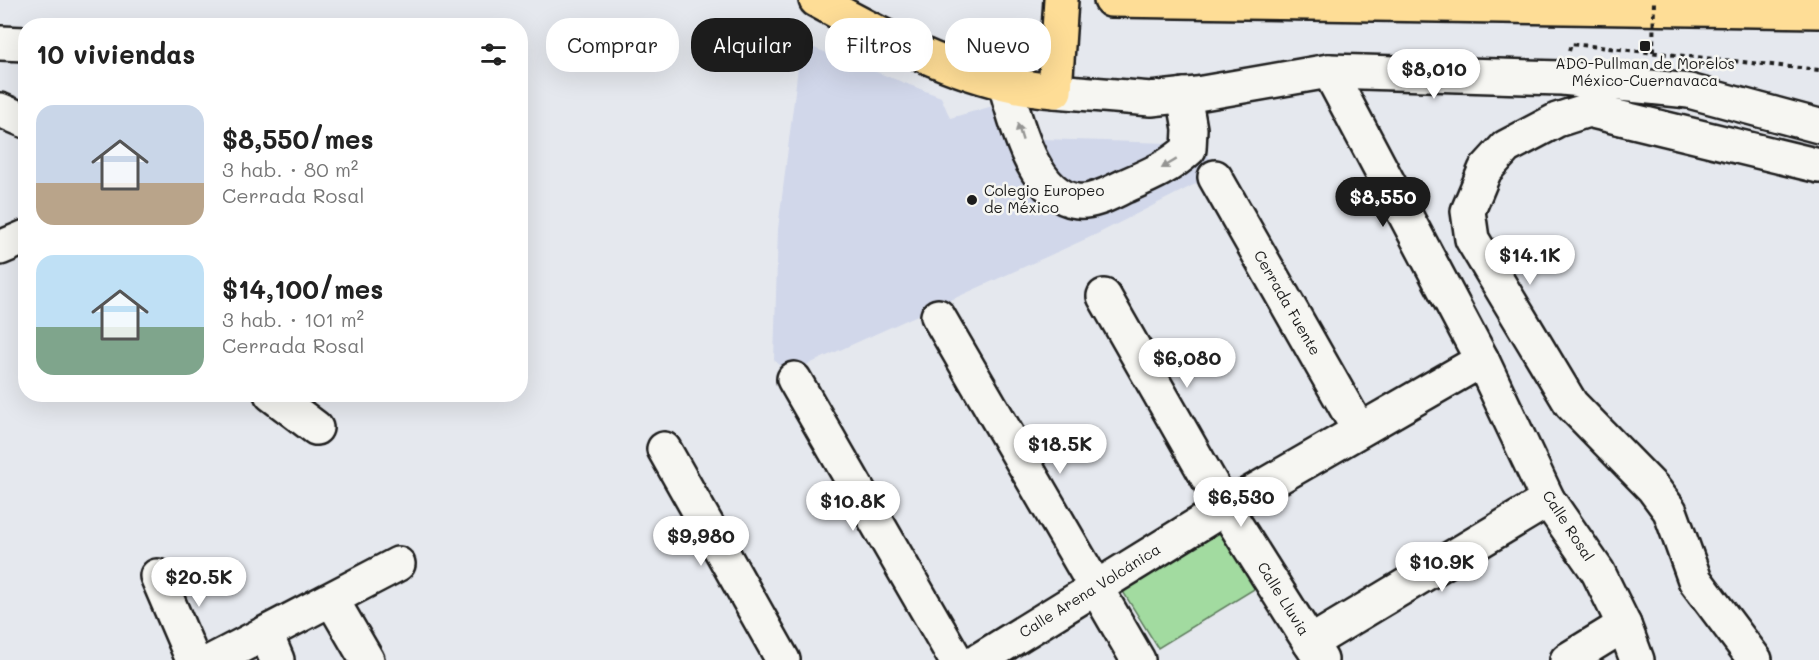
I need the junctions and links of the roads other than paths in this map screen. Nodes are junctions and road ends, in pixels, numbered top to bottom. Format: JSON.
{"nodes":[{"id":1,"x":816,"y":0,"type":"edge"},
{"id":2,"x":1061,"y":0,"type":"edge"},
{"id":3,"x":1112,"y":0,"type":"edge"},
{"id":4,"x":1773,"y":10,"type":"junction"},
{"id":5,"x":1819,"y":11,"type":"edge"},
{"id":6,"x":1819,"y":20,"type":"edge"},
{"id":7,"x":0,"y":43,"type":"edge"},
{"id":8,"x":18,"y":44,"type":"edge"},
{"id":9,"x":1329,"y":71,"type":"junction"},
{"id":10,"x":1005,"y":84,"type":"junction"},
{"id":11,"x":1055,"y":91,"type":"junction"},
{"id":12,"x":1184,"y":95,"type":"junction"},
{"id":13,"x":0,"y":110,"type":"edge"},
{"id":14,"x":18,"y":118,"type":"edge"},
{"id":15,"x":1819,"y":126,"type":"edge"},
{"id":16,"x":1819,"y":166,"type":"edge"},
{"id":17,"x":1215,"y":177,"type":"dead end"},
{"id":18,"x":18,"y":240,"type":"edge"},
{"id":19,"x":0,"y":248,"type":"edge"},
{"id":20,"x":1104,"y":296,"type":"dead end"},
{"id":21,"x":938,"y":316,"type":"dead end"},
{"id":22,"x":1482,"y":360,"type":"junction"},
{"id":23,"x":794,"y":379,"type":"dead end"},
{"id":24,"x":282,"y":402,"type":"edge"},
{"id":25,"x":316,"y":428,"type":"dead end"},
{"id":26,"x":1359,"y":430,"type":"junction"},
{"id":27,"x":664,"y":449,"type":"dead end"},
{"id":28,"x":1548,"y":500,"type":"junction"},
{"id":29,"x":1225,"y":508,"type":"junction"},
{"id":30,"x":398,"y":564,"type":"dead end"},
{"id":31,"x":157,"y":576,"type":"dead end"},
{"id":32,"x":1096,"y":588,"type":"junction"},
{"id":33,"x":332,"y":600,"type":"junction"},
{"id":34,"x":1624,"y":625,"type":"junction"},
{"id":35,"x":272,"y":647,"type":"edge"},
{"id":36,"x":1315,"y":651,"type":"edge"},
{"id":37,"x":193,"y":660,"type":"edge"},
{"id":38,"x":214,"y":660,"type":"edge"},
{"id":39,"x":367,"y":660,"type":"edge"},
{"id":40,"x":783,"y":660,"type":"edge"},
{"id":41,"x":956,"y":660,"type":"edge"},
{"id":42,"x":979,"y":660,"type":"edge"},
{"id":43,"x":1138,"y":660,"type":"edge"},
{"id":44,"x":1567,"y":660,"type":"edge"},
{"id":45,"x":1637,"y":660,"type":"edge"},
{"id":46,"x":1755,"y":660,"type":"edge"}],
"edges":[{"from":1,"to":10,"type":"highway"},
{"from":2,"to":11,"type":"highway"},
{"from":3,"to":4,"type":"highway"},
{"from":4,"to":5,"type":"highway"},
{"from":4,"to":6,"type":"highway"},
{"from":7,"to":8,"type":"street"},
{"from":9,"to":12,"type":"street"},
{"from":9,"to":15,"type":"street"},
{"from":9,"to":22,"type":"street","name":"Calle Rosal"},
{"from":10,"to":11,"type":"highway"},
{"from":12,"to":10,"type":"street","one_way":true},
{"from":11,"to":12,"type":"street"},
{"from":13,"to":14,"type":"street"},
{"from":16,"to":46,"type":"street"},
{"from":17,"to":26,"type":"street","name":"Cerrada Fuente"},
{"from":18,"to":19,"type":"street"},
{"from":20,"to":29,"type":"street","name":"Calle Lluvia"},
{"from":21,"to":32,"type":"street"},
{"from":22,"to":26,"type":"street","name":"Calle Arena Volcánica"},
{"from":22,"to":28,"type":"street","name":"Calle Rosal"},
{"from":23,"to":41,"type":"street"},
{"from":24,"to":25,"type":"street"},
{"from":26,"to":29,"type":"street","name":"Calle Arena Volcánica"},
{"from":27,"to":40,"type":"street"},
{"from":28,"to":34,"type":"street","name":"Calle Rosal"},
{"from":28,"to":36,"type":"street"},
{"from":29,"to":32,"type":"street","name":"Calle Arena Volcánica"},
{"from":29,"to":36,"type":"street","name":"Calle Lluvia"},
{"from":30,"to":33,"type":"street"},
{"from":31,"to":37,"type":"street"},
{"from":32,"to":42,"type":"street","name":"Calle Arena Volcánica"},
{"from":32,"to":43,"type":"street"},
{"from":33,"to":35,"type":"street"},
{"from":33,"to":39,"type":"street"},
{"from":34,"to":44,"type":"street"},
{"from":34,"to":45,"type":"street","name":"Calle Rosal"},
{"from":35,"to":38,"type":"street"}]}
